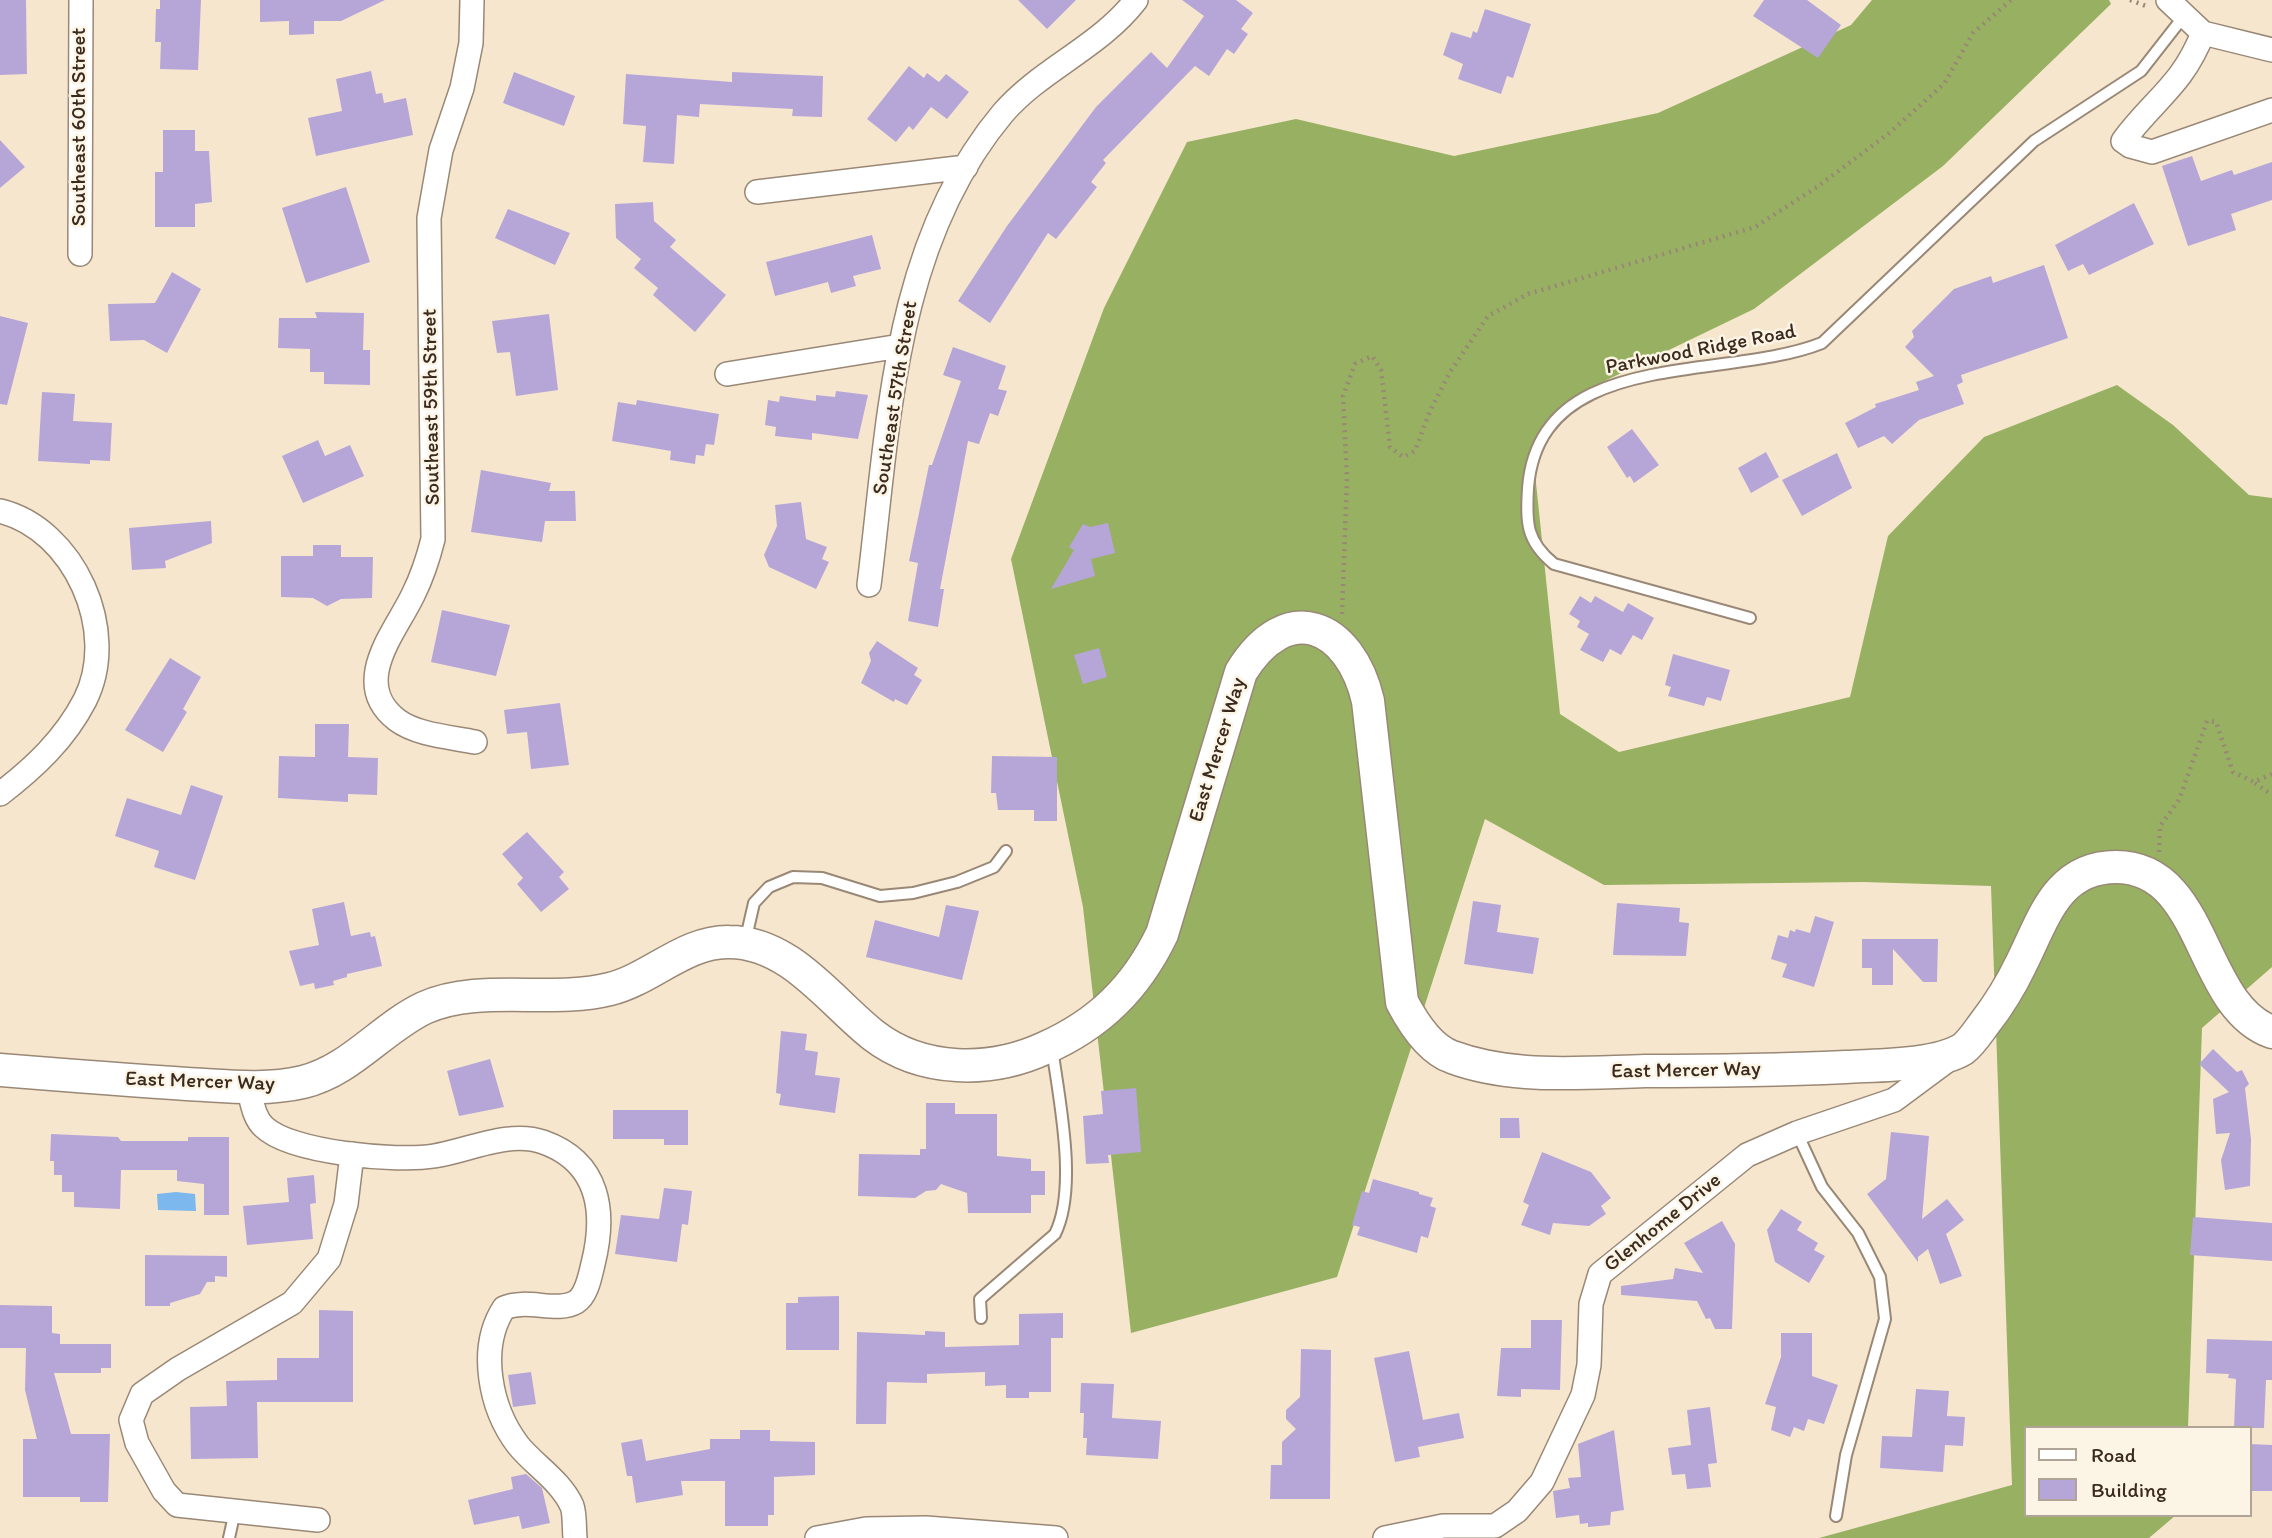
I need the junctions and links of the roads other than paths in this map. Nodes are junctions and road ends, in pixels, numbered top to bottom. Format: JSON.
{"nodes":[{"id":1,"x":81,"y":0,"type":"edge"},
{"id":2,"x":472,"y":0,"type":"edge"},
{"id":3,"x":1136,"y":0,"type":"edge"},
{"id":4,"x":2176,"y":8,"type":"edge"},
{"id":5,"x":2203,"y":33,"type":"junction"},
{"id":6,"x":2272,"y":50,"type":"edge"},
{"id":7,"x":2272,"y":110,"type":"edge"},
{"id":8,"x":966,"y":167,"type":"junction"},
{"id":9,"x":758,"y":192,"type":"dead end"},
{"id":10,"x":80,"y":254,"type":"dead end"},
{"id":11,"x":900,"y":346,"type":"junction"},
{"id":12,"x":727,"y":374,"type":"dead end"},
{"id":13,"x":0,"y":511,"type":"edge"},
{"id":14,"x":869,"y":585,"type":"dead end"},
{"id":15,"x":1750,"y":618,"type":"dead end"},
{"id":16,"x":475,"y":742,"type":"dead end"},
{"id":17,"x":0,"y":794,"type":"edge"},
{"id":18,"x":1006,"y":851,"type":"dead end"},
{"id":19,"x":744,"y":944,"type":"junction"},
{"id":20,"x":2272,"y":1032,"type":"edge"},
{"id":21,"x":1052,"y":1045,"type":"junction"},
{"id":22,"x":1963,"y":1049,"type":"junction"},
{"id":23,"x":0,"y":1070,"type":"edge"},
{"id":24,"x":248,"y":1087,"type":"junction"},
{"id":25,"x":1797,"y":1133,"type":"junction"},
{"id":26,"x":352,"y":1154,"type":"junction"},
{"id":27,"x":981,"y":1318,"type":"dead end"},
{"id":28,"x":234,"y":1511,"type":"junction"},
{"id":29,"x":1836,"y":1516,"type":"dead end"},
{"id":30,"x":318,"y":1520,"type":"dead end"},
{"id":31,"x":1495,"y":1532,"type":"edge"},
{"id":32,"x":229,"y":1538,"type":"edge"},
{"id":33,"x":575,"y":1538,"type":"edge"},
{"id":34,"x":817,"y":1538,"type":"edge"},
{"id":35,"x":1056,"y":1538,"type":"edge"},
{"id":36,"x":1385,"y":1538,"type":"edge"}],
"edges":[{"from":1,"to":10,"type":"street","name":"Southeast 60th Street"},
{"from":2,"to":16,"type":"street","name":"Southeast 59th Street"},
{"from":3,"to":8,"type":"street","name":"Southeast 57th Street"},
{"from":4,"to":5,"type":"street"},
{"from":4,"to":15,"type":"lane","name":"Parkwood Ridge Road"},
{"from":5,"to":6,"type":"street"},
{"from":5,"to":7,"type":"street"},
{"from":8,"to":9,"type":"street"},
{"from":8,"to":11,"type":"street","name":"Southeast 57th Street"},
{"from":11,"to":12,"type":"street"},
{"from":11,"to":14,"type":"street","name":"Southeast 57th Street"},
{"from":13,"to":17,"type":"street"},
{"from":18,"to":19,"type":"lane"},
{"from":19,"to":21,"type":"street","name":"East Mercer Way"},
{"from":19,"to":24,"type":"street","name":"East Mercer Way"},
{"from":20,"to":22,"type":"street"},
{"from":21,"to":22,"type":"street","name":"East Mercer Way"},
{"from":21,"to":27,"type":"lane"},
{"from":22,"to":25,"type":"street","name":"Glenhome Drive"},
{"from":23,"to":24,"type":"street","name":"East Mercer Way"},
{"from":24,"to":26,"type":"street"},
{"from":25,"to":29,"type":"lane"},
{"from":25,"to":31,"type":"street","name":"Glenhome Drive"},
{"from":26,"to":28,"type":"street"},
{"from":26,"to":33,"type":"street"},
{"from":28,"to":30,"type":"street"},
{"from":28,"to":32,"type":"lane"},
{"from":31,"to":36,"type":"street","name":"Glenhome Drive"},
{"from":34,"to":35,"type":"street"}]}
